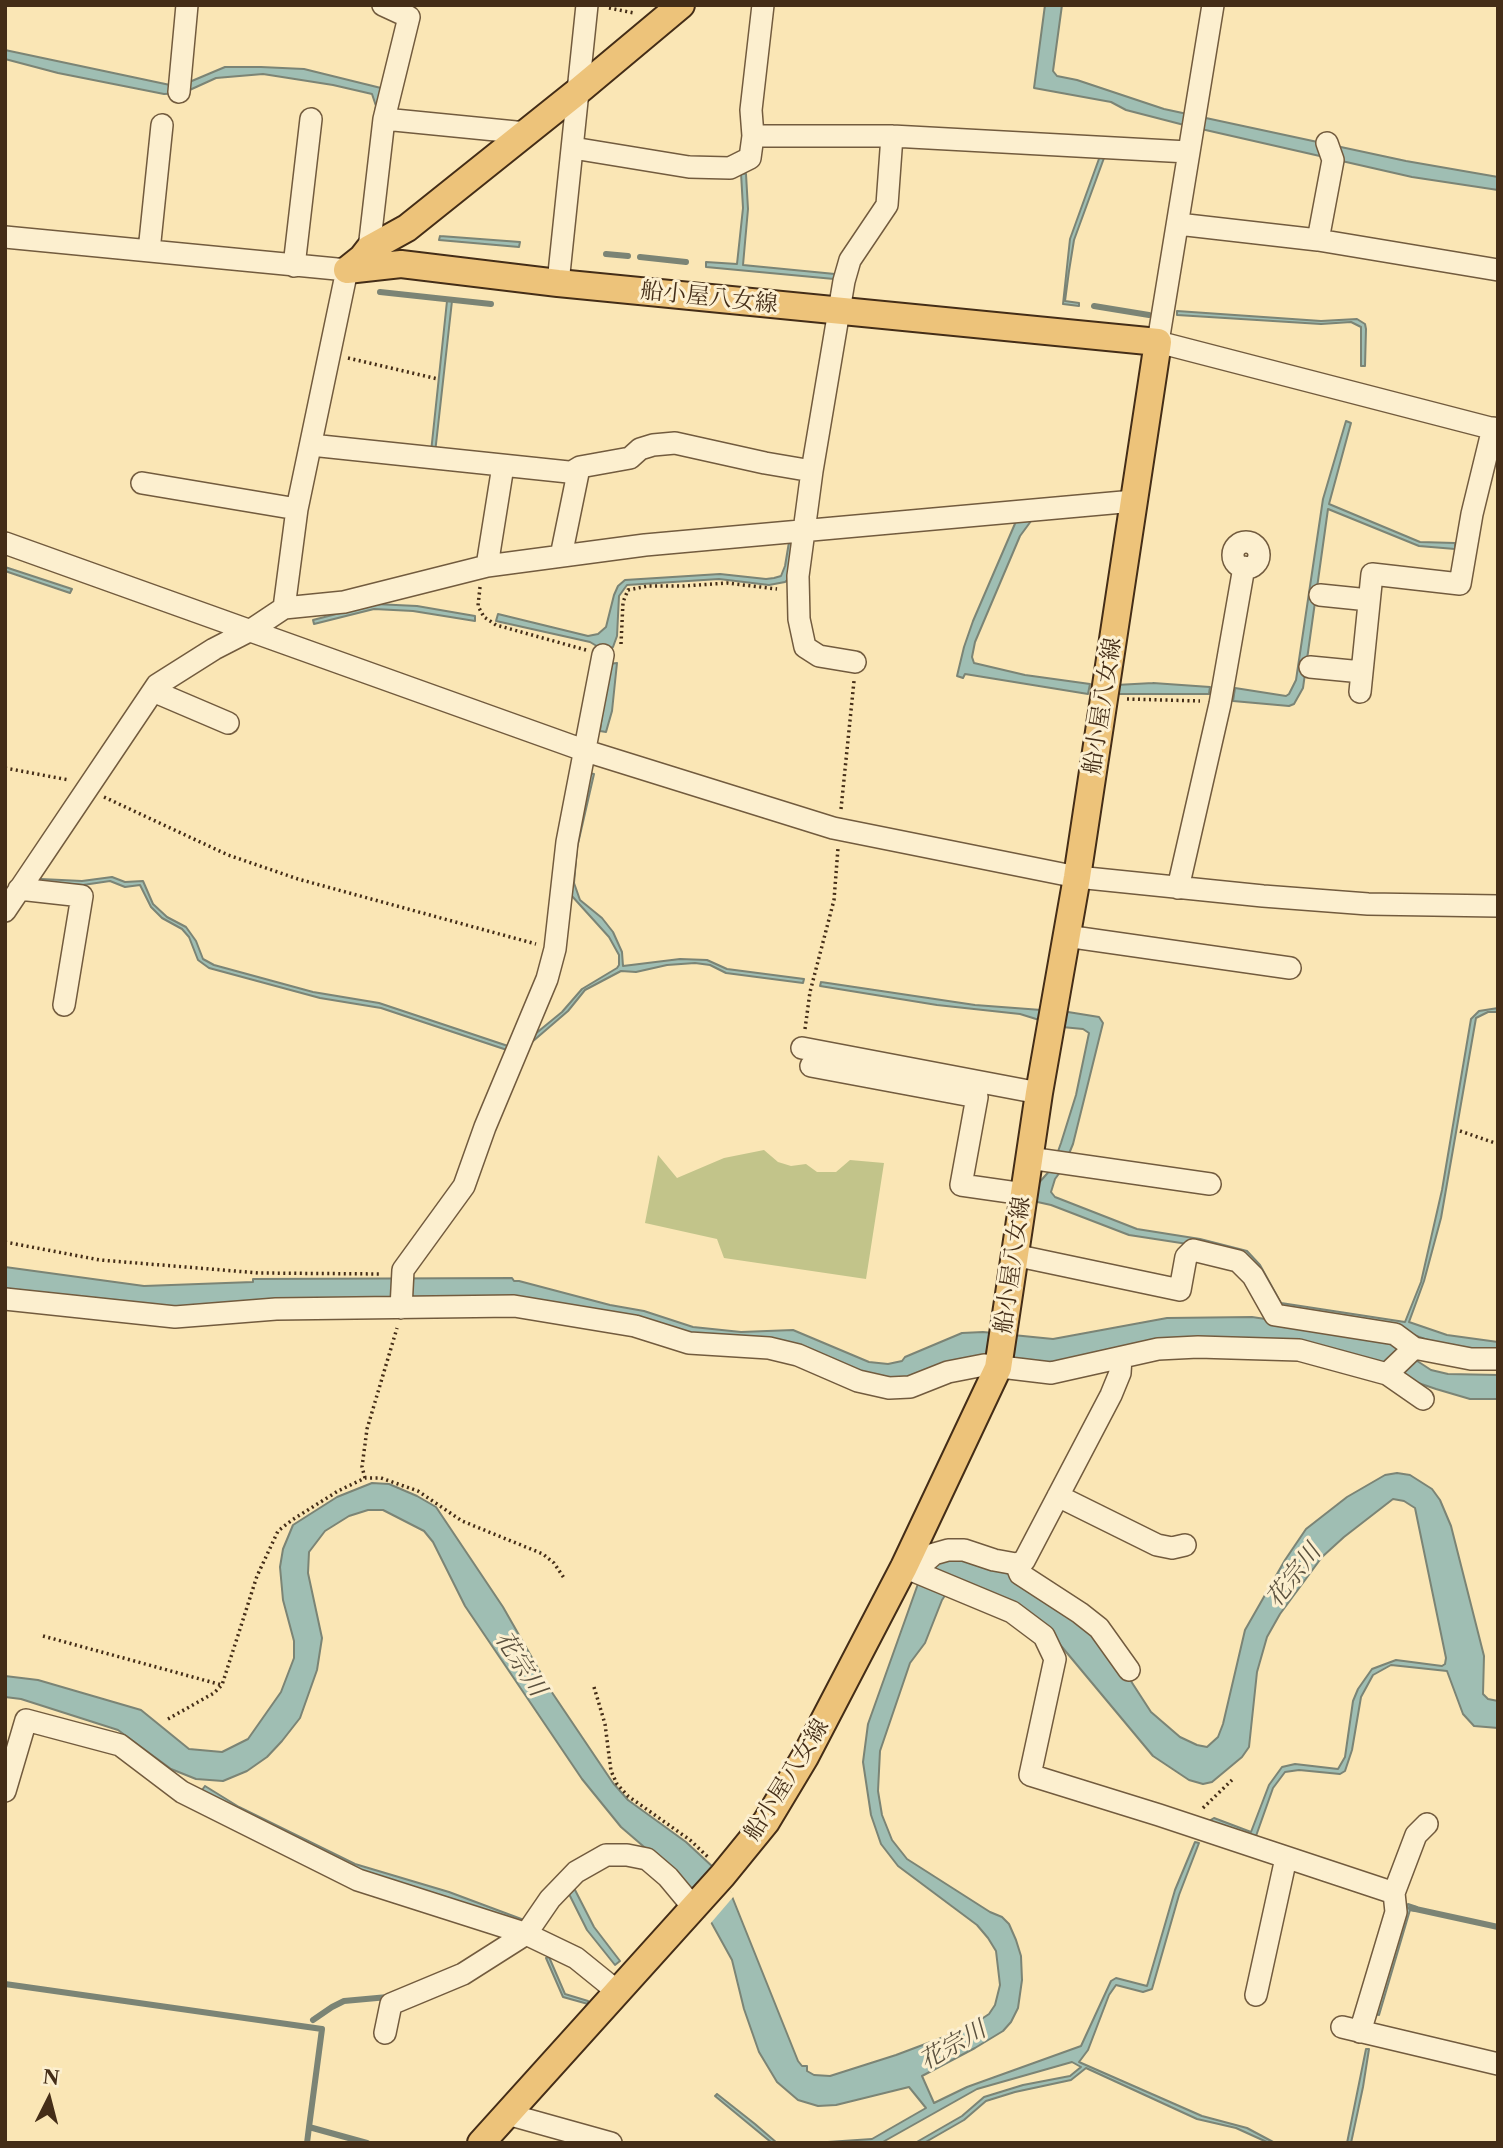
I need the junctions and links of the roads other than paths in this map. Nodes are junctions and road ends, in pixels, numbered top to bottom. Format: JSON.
{"nodes":[{"id":1,"x":187,"y":5,"type":"edge"},
{"id":2,"x":383,"y":5,"type":"edge"},
{"id":3,"x":587,"y":5,"type":"edge"},
{"id":4,"x":681,"y":5,"type":"edge"},
{"id":5,"x":763,"y":5,"type":"edge"},
{"id":6,"x":1213,"y":5,"type":"edge"},
{"id":7,"x":410,"y":11,"type":"edge"},
{"id":8,"x":178,"y":92,"type":"dead end"},
{"id":9,"x":577,"y":92,"type":"junction"},
{"id":10,"x":311,"y":119,"type":"dead end"},
{"id":11,"x":384,"y":119,"type":"junction"},
{"id":12,"x":162,"y":125,"type":"dead end"},
{"id":13,"x":526,"y":133,"type":"junction"},
{"id":14,"x":753,"y":136,"type":"junction"},
{"id":15,"x":892,"y":136,"type":"junction"},
{"id":16,"x":1327,"y":143,"type":"dead end"},
{"id":17,"x":573,"y":148,"type":"junction"},
{"id":18,"x":1188,"y":152,"type":"junction"},
{"id":19,"x":1178,"y":223,"type":"junction"},
{"id":20,"x":5,"y":237,"type":"edge"},
{"id":21,"x":1318,"y":240,"type":"junction"},
{"id":22,"x":369,"y":249,"type":"junction"},
{"id":23,"x":149,"y":251,"type":"junction"},
{"id":24,"x":295,"y":266,"type":"junction"},
{"id":25,"x":347,"y":270,"type":"junction"},
{"id":26,"x":1498,"y":270,"type":"edge"},
{"id":27,"x":558,"y":283,"type":"junction"},
{"id":28,"x":841,"y":311,"type":"junction"},
{"id":29,"x":1158,"y":342,"type":"junction"},
{"id":30,"x":1495,"y":429,"type":"edge"},
{"id":31,"x":311,"y":445,"type":"junction"},
{"id":32,"x":503,"y":466,"type":"junction"},
{"id":33,"x":812,"y":471,"type":"junction"},
{"id":34,"x":570,"y":473,"type":"junction"},
{"id":35,"x":142,"y":483,"type":"dead end"},
{"id":36,"x":1134,"y":501,"type":"junction"},
{"id":37,"x":297,"y":509,"type":"junction"},
{"id":38,"x":805,"y":529,"type":"junction"},
{"id":39,"x":5,"y":543,"type":"edge"},
{"id":40,"x":561,"y":556,"type":"junction"},
{"id":41,"x":484,"y":567,"type":"junction"},
{"id":42,"x":1244,"y":568,"type":"dead end"},
{"id":43,"x":1320,"y":595,"type":"dead end"},
{"id":44,"x":1369,"y":600,"type":"junction"},
{"id":45,"x":284,"y":608,"type":"junction"},
{"id":46,"x":251,"y":631,"type":"junction"},
{"id":47,"x":603,"y":655,"type":"road end"},
{"id":48,"x":855,"y":662,"type":"road end"},
{"id":49,"x":1310,"y":667,"type":"dead end"},
{"id":50,"x":153,"y":691,"type":"junction"},
{"id":51,"x":228,"y":723,"type":"dead end"},
{"id":52,"x":586,"y":751,"type":"junction"},
{"id":53,"x":1077,"y":877,"type":"junction"},
{"id":54,"x":1178,"y":888,"type":"junction"},
{"id":55,"x":19,"y":889,"type":"junction"},
{"id":56,"x":1498,"y":906,"type":"edge"},
{"id":57,"x":5,"y":911,"type":"edge"},
{"id":58,"x":1066,"y":936,"type":"junction"},
{"id":59,"x":1290,"y":968,"type":"dead end"},
{"id":60,"x":64,"y":1005,"type":"dead end"},
{"id":61,"x":1039,"y":1093,"type":"junction"},
{"id":62,"x":1047,"y":1161,"type":"junction"},
{"id":63,"x":1210,"y":1184,"type":"dead end"},
{"id":64,"x":1024,"y":1195,"type":"junction"},
{"id":65,"x":1014,"y":1255,"type":"junction"},
{"id":66,"x":6,"y":1303,"type":"edge"},
{"id":67,"x":401,"y":1306,"type":"junction"},
{"id":68,"x":1413,"y":1350,"type":"junction"},
{"id":69,"x":1121,"y":1358,"type":"junction"},
{"id":70,"x":1498,"y":1359,"type":"edge"},
{"id":71,"x":998,"y":1366,"type":"junction"},
{"id":72,"x":1388,"y":1373,"type":"junction"},
{"id":73,"x":1423,"y":1399,"type":"dead end"},
{"id":74,"x":1058,"y":1496,"type":"junction"},
{"id":75,"x":1185,"y":1545,"type":"dead end"},
{"id":76,"x":1016,"y":1564,"type":"junction"},
{"id":77,"x":911,"y":1570,"type":"junction"},
{"id":78,"x":1129,"y":1670,"type":"dead end"},
{"id":79,"x":15,"y":1718,"type":"edge"},
{"id":80,"x":5,"y":1791,"type":"edge"},
{"id":81,"x":1427,"y":1824,"type":"dead end"},
{"id":82,"x":1286,"y":1858,"type":"junction"},
{"id":83,"x":1394,"y":1893,"type":"junction"},
{"id":84,"x":694,"y":1906,"type":"junction"},
{"id":85,"x":526,"y":1934,"type":"junction"},
{"id":86,"x":618,"y":1992,"type":"junction"},
{"id":87,"x":1256,"y":1995,"type":"dead end"},
{"id":88,"x":385,"y":2033,"type":"dead end"},
{"id":89,"x":1498,"y":2064,"type":"edge"},
{"id":90,"x":507,"y":2114,"type":"junction"},
{"id":91,"x":481,"y":2143,"type":"edge"},
{"id":92,"x":611,"y":2143,"type":"edge"}],
"edges":[{"from":1,"to":8,"type":"street"},
{"from":2,"to":7,"type":"street"},
{"from":3,"to":9,"type":"street"},
{"from":4,"to":9,"type":"main road"},
{"from":5,"to":14,"type":"street"},
{"from":6,"to":18,"type":"street"},
{"from":7,"to":11,"type":"street"},
{"from":9,"to":13,"type":"main road"},
{"from":9,"to":17,"type":"street"},
{"from":10,"to":24,"type":"street"},
{"from":11,"to":13,"type":"street"},
{"from":11,"to":22,"type":"street"},
{"from":12,"to":23,"type":"street"},
{"from":13,"to":22,"type":"main road"},
{"from":14,"to":15,"type":"street"},
{"from":14,"to":17,"type":"street"},
{"from":15,"to":18,"type":"street"},
{"from":15,"to":28,"type":"street"},
{"from":16,"to":21,"type":"street"},
{"from":17,"to":27,"type":"street"},
{"from":18,"to":19,"type":"street"},
{"from":19,"to":21,"type":"street"},
{"from":19,"to":29,"type":"street"},
{"from":20,"to":23,"type":"street"},
{"from":21,"to":26,"type":"street"},
{"from":22,"to":25,"type":"main road"},
{"from":23,"to":24,"type":"street"},
{"from":24,"to":25,"type":"street"},
{"from":25,"to":27,"type":"main road","name":"船小屋八女線"},
{"from":25,"to":31,"type":"street"},
{"from":27,"to":28,"type":"main road","name":"船小屋八女線"},
{"from":28,"to":29,"type":"main road","name":"船小屋八女線"},
{"from":28,"to":33,"type":"street"},
{"from":29,"to":30,"type":"street"},
{"from":29,"to":36,"type":"main road","name":"船小屋八女線"},
{"from":30,"to":44,"type":"street"},
{"from":31,"to":32,"type":"street"},
{"from":31,"to":37,"type":"street"},
{"from":32,"to":34,"type":"street"},
{"from":32,"to":41,"type":"street"},
{"from":33,"to":34,"type":"street"},
{"from":33,"to":38,"type":"street"},
{"from":34,"to":40,"type":"street"},
{"from":35,"to":37,"type":"street"},
{"from":36,"to":38,"type":"street"},
{"from":36,"to":53,"type":"main road","name":"船小屋八女線"},
{"from":37,"to":45,"type":"street"},
{"from":38,"to":40,"type":"street"},
{"from":38,"to":48,"type":"street"},
{"from":39,"to":46,"type":"street"},
{"from":40,"to":41,"type":"street"},
{"from":41,"to":45,"type":"street"},
{"from":42,"to":54,"type":"street"},
{"from":43,"to":44,"type":"street"},
{"from":44,"to":49,"type":"street"},
{"from":45,"to":46,"type":"street"},
{"from":46,"to":50,"type":"street"},
{"from":46,"to":52,"type":"street"},
{"from":47,"to":52,"type":"street"},
{"from":50,"to":51,"type":"street"},
{"from":50,"to":55,"type":"street"},
{"from":52,"to":53,"type":"street"},
{"from":52,"to":67,"type":"street"},
{"from":53,"to":54,"type":"street"},
{"from":53,"to":58,"type":"main road","name":"船小屋八女線"},
{"from":54,"to":56,"type":"street"},
{"from":55,"to":57,"type":"street"},
{"from":55,"to":60,"type":"street"},
{"from":58,"to":59,"type":"street"},
{"from":58,"to":61,"type":"main road","name":"船小屋八女線"},
{"from":61,"to":62,"type":"main road","name":"船小屋八女線"},
{"from":61,"to":64,"type":"street"},
{"from":62,"to":63,"type":"street"},
{"from":62,"to":64,"type":"main road","name":"船小屋八女線"},
{"from":64,"to":65,"type":"main road","name":"船小屋八女線"},
{"from":65,"to":68,"type":"street"},
{"from":65,"to":71,"type":"main road","name":"船小屋八女線"},
{"from":66,"to":67,"type":"street"},
{"from":67,"to":71,"type":"street"},
{"from":68,"to":70,"type":"street"},
{"from":68,"to":72,"type":"street"},
{"from":69,"to":71,"type":"street"},
{"from":69,"to":72,"type":"street"},
{"from":69,"to":74,"type":"street"},
{"from":71,"to":77,"type":"main road","name":"船小屋八女線"},
{"from":72,"to":73,"type":"street"},
{"from":74,"to":75,"type":"street"},
{"from":74,"to":76,"type":"street"},
{"from":76,"to":77,"type":"street"},
{"from":76,"to":78,"type":"street"},
{"from":77,"to":82,"type":"street"},
{"from":77,"to":84,"type":"main road","name":"船小屋八女線"},
{"from":79,"to":80,"type":"street"},
{"from":79,"to":85,"type":"street"},
{"from":81,"to":83,"type":"street"},
{"from":82,"to":83,"type":"street"},
{"from":82,"to":87,"type":"street"},
{"from":83,"to":89,"type":"street"},
{"from":84,"to":85,"type":"street"},
{"from":84,"to":86,"type":"main road","name":"船小屋八女線"},
{"from":85,"to":86,"type":"street"},
{"from":85,"to":88,"type":"street"},
{"from":86,"to":90,"type":"main road","name":"船小屋八女線"},
{"from":90,"to":91,"type":"main road","name":"船小屋八女線"},
{"from":90,"to":92,"type":"street"}]}
